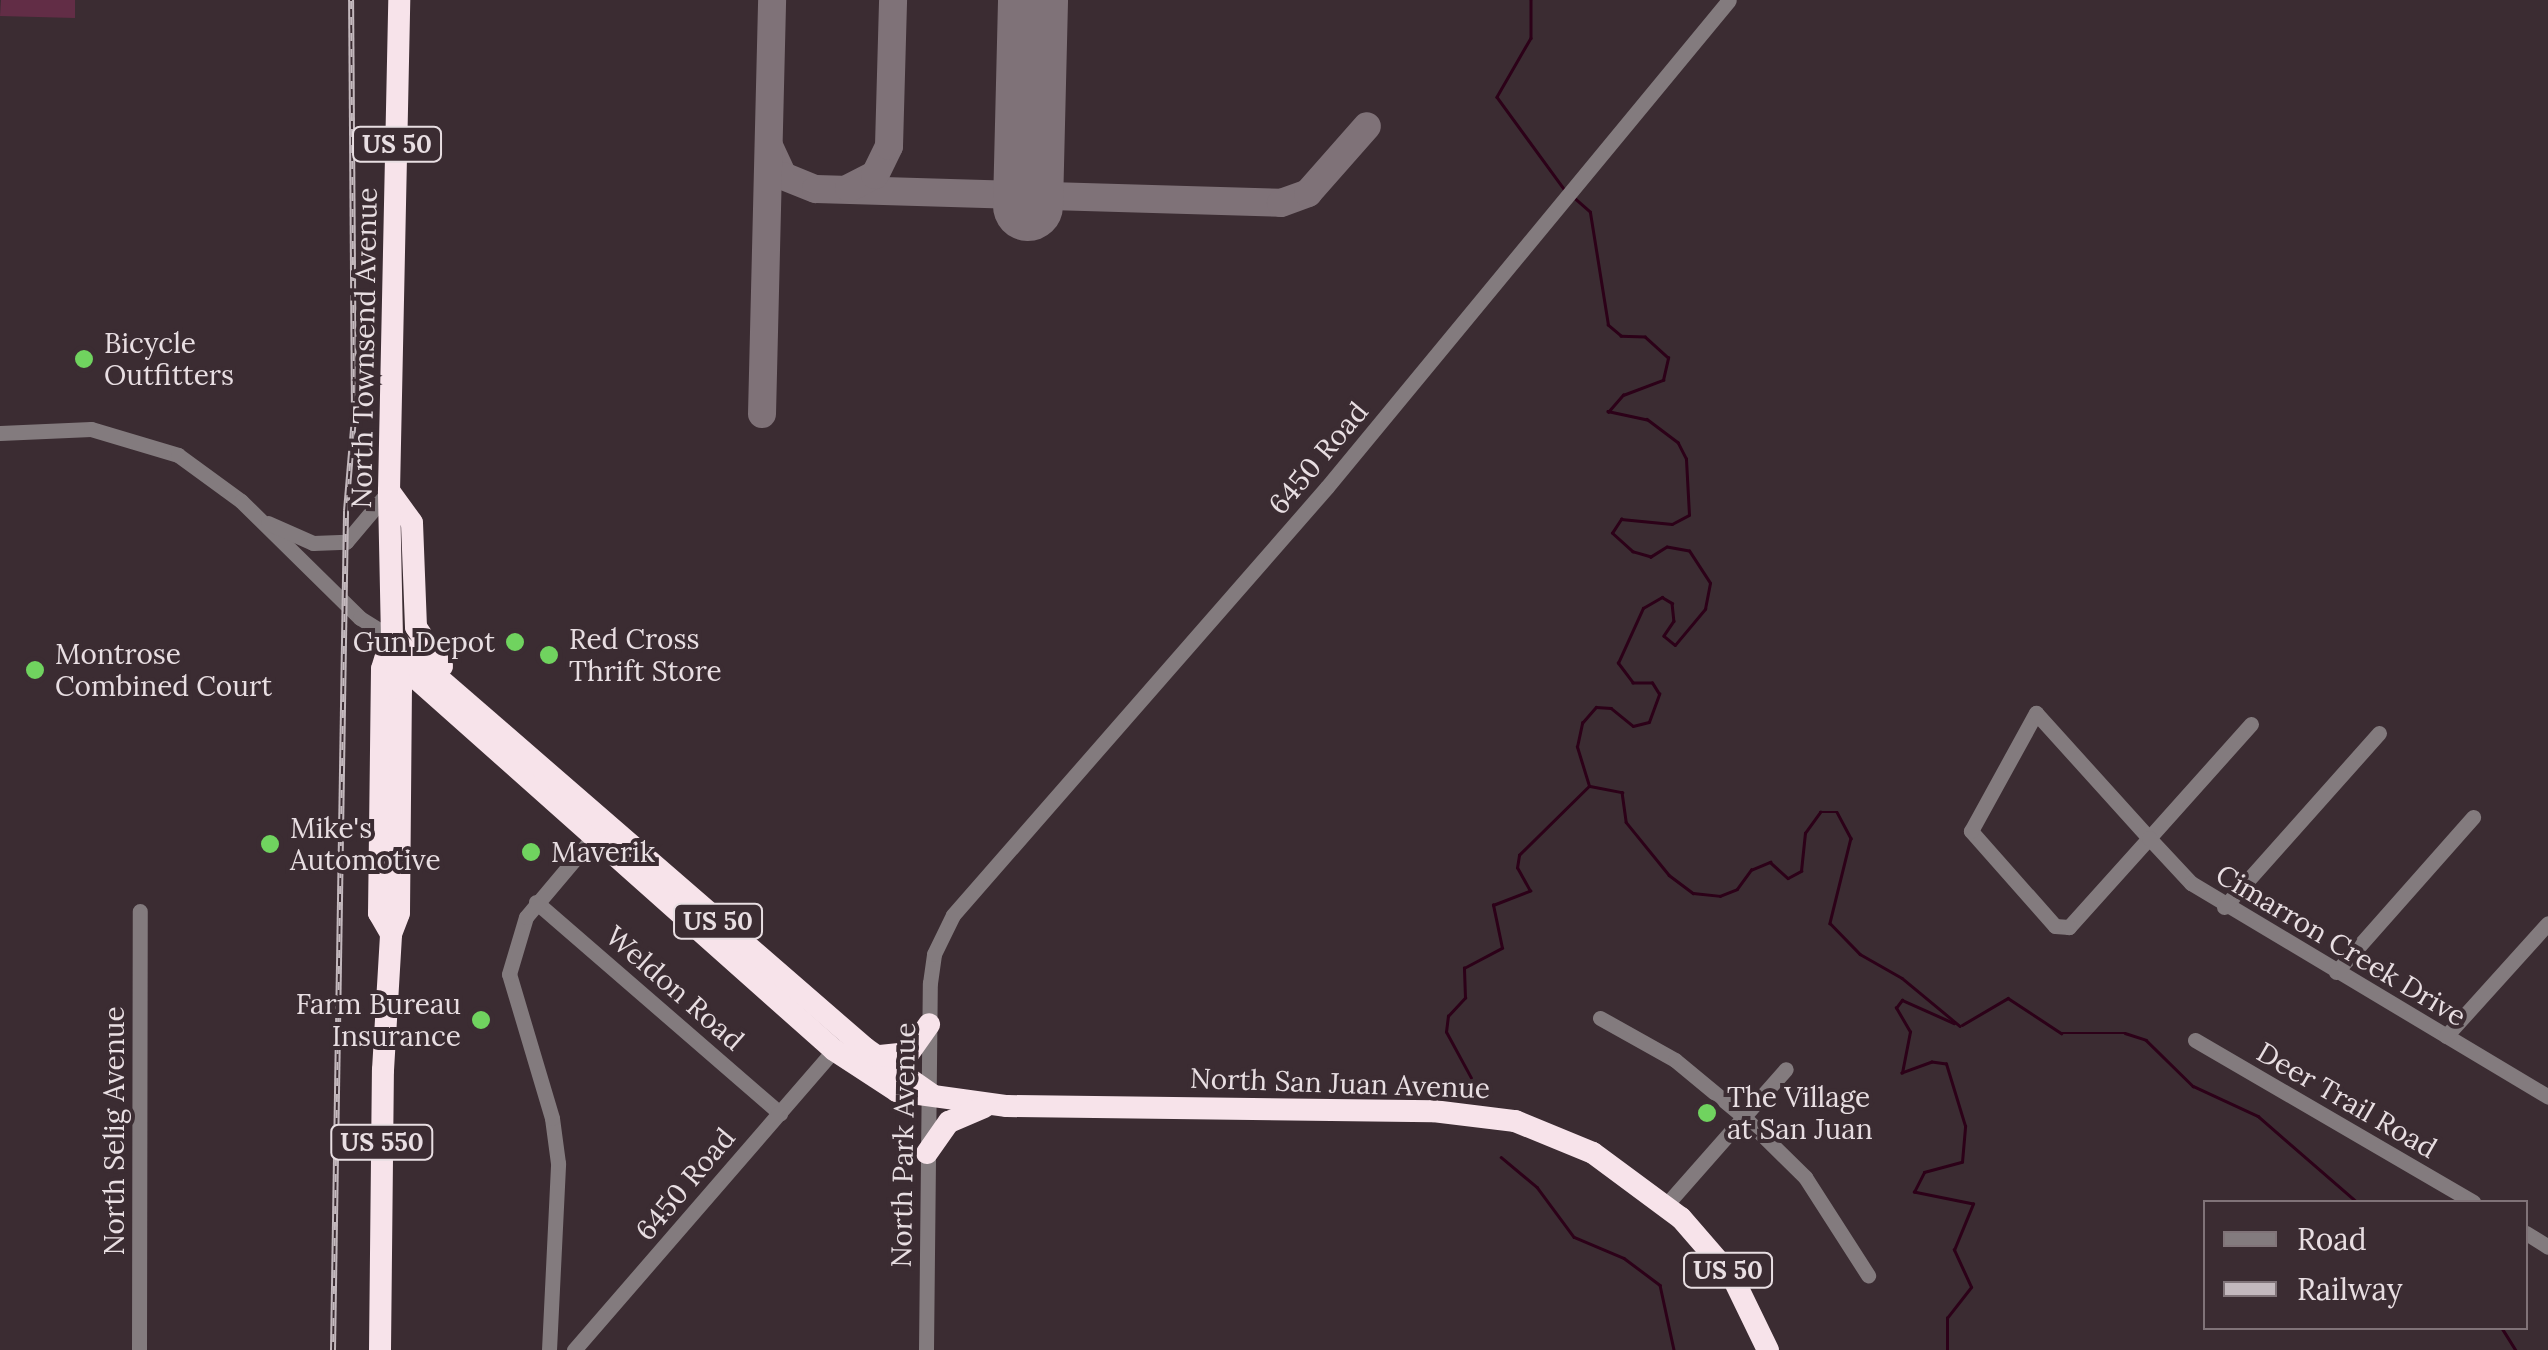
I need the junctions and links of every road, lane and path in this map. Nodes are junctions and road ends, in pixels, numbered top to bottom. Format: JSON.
{"nodes":[{"id":1,"x":399,"y":0,"type":"edge"},
{"id":2,"x":1729,"y":0,"type":"edge"},
{"id":3,"x":0,"y":433,"type":"edge"},
{"id":4,"x":389,"y":490,"type":"junction"},
{"id":5,"x":258,"y":519,"type":"junction"},
{"id":6,"x":392,"y":638,"type":"junction"},
{"id":7,"x":450,"y":709,"type":"junction"},
{"id":8,"x":2252,"y":724,"type":"dead end"},
{"id":9,"x":2379,"y":733,"type":"dead end"},
{"id":10,"x":513,"y":736,"type":"junction"},
{"id":11,"x":2473,"y":816,"type":"dead end"},
{"id":12,"x":400,"y":828,"type":"junction"},
{"id":13,"x":595,"y":835,"type":"junction"},
{"id":14,"x":2149,"y":838,"type":"junction"},
{"id":15,"x":536,"y":902,"type":"junction"},
{"id":16,"x":2224,"y":906,"type":"junction"},
{"id":17,"x":140,"y":911,"type":"dead end"},
{"id":18,"x":2548,"y":923,"type":"edge"},
{"id":19,"x":391,"y":934,"type":"junction"},
{"id":20,"x":939,"y":942,"type":"joint"},
{"id":21,"x":2336,"y":972,"type":"junction"},
{"id":22,"x":1600,"y":1018,"type":"dead end"},
{"id":23,"x":930,"y":1024,"type":"junction"},
{"id":24,"x":2446,"y":1036,"type":"junction"},
{"id":25,"x":2196,"y":1040,"type":"dead end"},
{"id":26,"x":834,"y":1050,"type":"junction"},
{"id":27,"x":875,"y":1054,"type":"junction"},
{"id":28,"x":1786,"y":1069,"type":"dead end"},
{"id":29,"x":931,"y":1094,"type":"junction"},
{"id":30,"x":2548,"y":1096,"type":"edge"},
{"id":31,"x":989,"y":1105,"type":"junction"},
{"id":32,"x":780,"y":1113,"type":"junction"},
{"id":33,"x":1744,"y":1117,"type":"junction"},
{"id":34,"x":927,"y":1153,"type":"junction"},
{"id":35,"x":2469,"y":1200,"type":"edge"},
{"id":36,"x":1666,"y":1205,"type":"junction"},
{"id":37,"x":1868,"y":1275,"type":"dead end"},
{"id":38,"x":139,"y":1350,"type":"edge"},
{"id":39,"x":380,"y":1350,"type":"edge"},
{"id":40,"x":549,"y":1350,"type":"edge"},
{"id":41,"x":574,"y":1350,"type":"edge"},
{"id":42,"x":926,"y":1350,"type":"edge"},
{"id":43,"x":1768,"y":1350,"type":"edge"}],
"edges":[{"from":1,"to":4,"type":"highway","name":"North Townsend Avenue","number":"US 50"},
{"from":2,"to":20,"type":"street","name":"6450 Road"},
{"from":3,"to":5,"type":"street"},
{"from":4,"to":5,"type":"street"},
{"from":4,"to":6,"type":"highway","name":"North Townsend Avenue","number":"US 50"},
{"from":4,"to":10,"type":"highway","number":"US 50"},
{"from":5,"to":6,"type":"street"},
{"from":6,"to":7,"type":"highway","name":"North San Juan Avenue","number":"US 50"},
{"from":6,"to":10,"type":"highway","name":"North San Juan Avenue","number":"US 50"},
{"from":6,"to":12,"type":"highway","name":"North Townsend Avenue","number":"US 550"},
{"from":6,"to":19,"type":"highway","name":"North Townsend Avenue","number":"US 550"},
{"from":7,"to":12,"type":"highway"},
{"from":7,"to":13,"type":"highway","name":"North San Juan Avenue","number":"US 50"},
{"from":8,"to":14,"type":"street"},
{"from":9,"to":16,"type":"street"},
{"from":10,"to":27,"type":"highway","name":"North San Juan Avenue","number":"US 50"},
{"from":11,"to":21,"type":"street"},
{"from":12,"to":19,"type":"highway","name":"North Townsend Avenue","number":"US 550"},
{"from":13,"to":15,"type":"street"},
{"from":13,"to":26,"type":"highway","name":"North San Juan Avenue","number":"US 50"},
{"from":14,"to":14,"type":"street"},
{"from":14,"to":16,"type":"street","name":"Cimarron Creek Drive"},
{"from":15,"to":32,"type":"street","name":"Weldon Road"},
{"from":15,"to":40,"type":"street"},
{"from":16,"to":21,"type":"street","name":"Cimarron Creek Drive"},
{"from":17,"to":38,"type":"street","name":"North Selig Avenue"},
{"from":18,"to":24,"type":"street"},
{"from":19,"to":39,"type":"highway","name":"North Townsend Avenue","number":"US 550"},
{"from":20,"to":23,"type":"street","name":"North Park Avenue"},
{"from":21,"to":24,"type":"street","name":"Cimarron Creek Drive"},
{"from":22,"to":33,"type":"street"},
{"from":23,"to":27,"type":"highway"},
{"from":23,"to":29,"type":"street","name":"North Park Avenue"},
{"from":24,"to":30,"type":"street","name":"Cimarron Creek Drive"},
{"from":25,"to":35,"type":"street","name":"Deer Trail Road"},
{"from":26,"to":29,"type":"highway","name":"North San Juan Avenue","number":"US 50"},
{"from":26,"to":32,"type":"street","name":"6450 Road"},
{"from":27,"to":29,"type":"highway","name":"North San Juan Avenue","number":"US 50"},
{"from":28,"to":33,"type":"street"},
{"from":29,"to":31,"type":"highway","name":"North San Juan Avenue","number":"US 50"},
{"from":29,"to":34,"type":"street","name":"North Park Avenue"},
{"from":31,"to":34,"type":"highway"},
{"from":31,"to":36,"type":"highway","name":"North San Juan Avenue","number":"US 50"},
{"from":32,"to":41,"type":"street","name":"6450 Road"},
{"from":33,"to":36,"type":"street"},
{"from":33,"to":37,"type":"street"},
{"from":34,"to":42,"type":"street","name":"North Park Avenue"},
{"from":36,"to":43,"type":"highway","name":"North San Juan Avenue","number":"US 50"}]}
